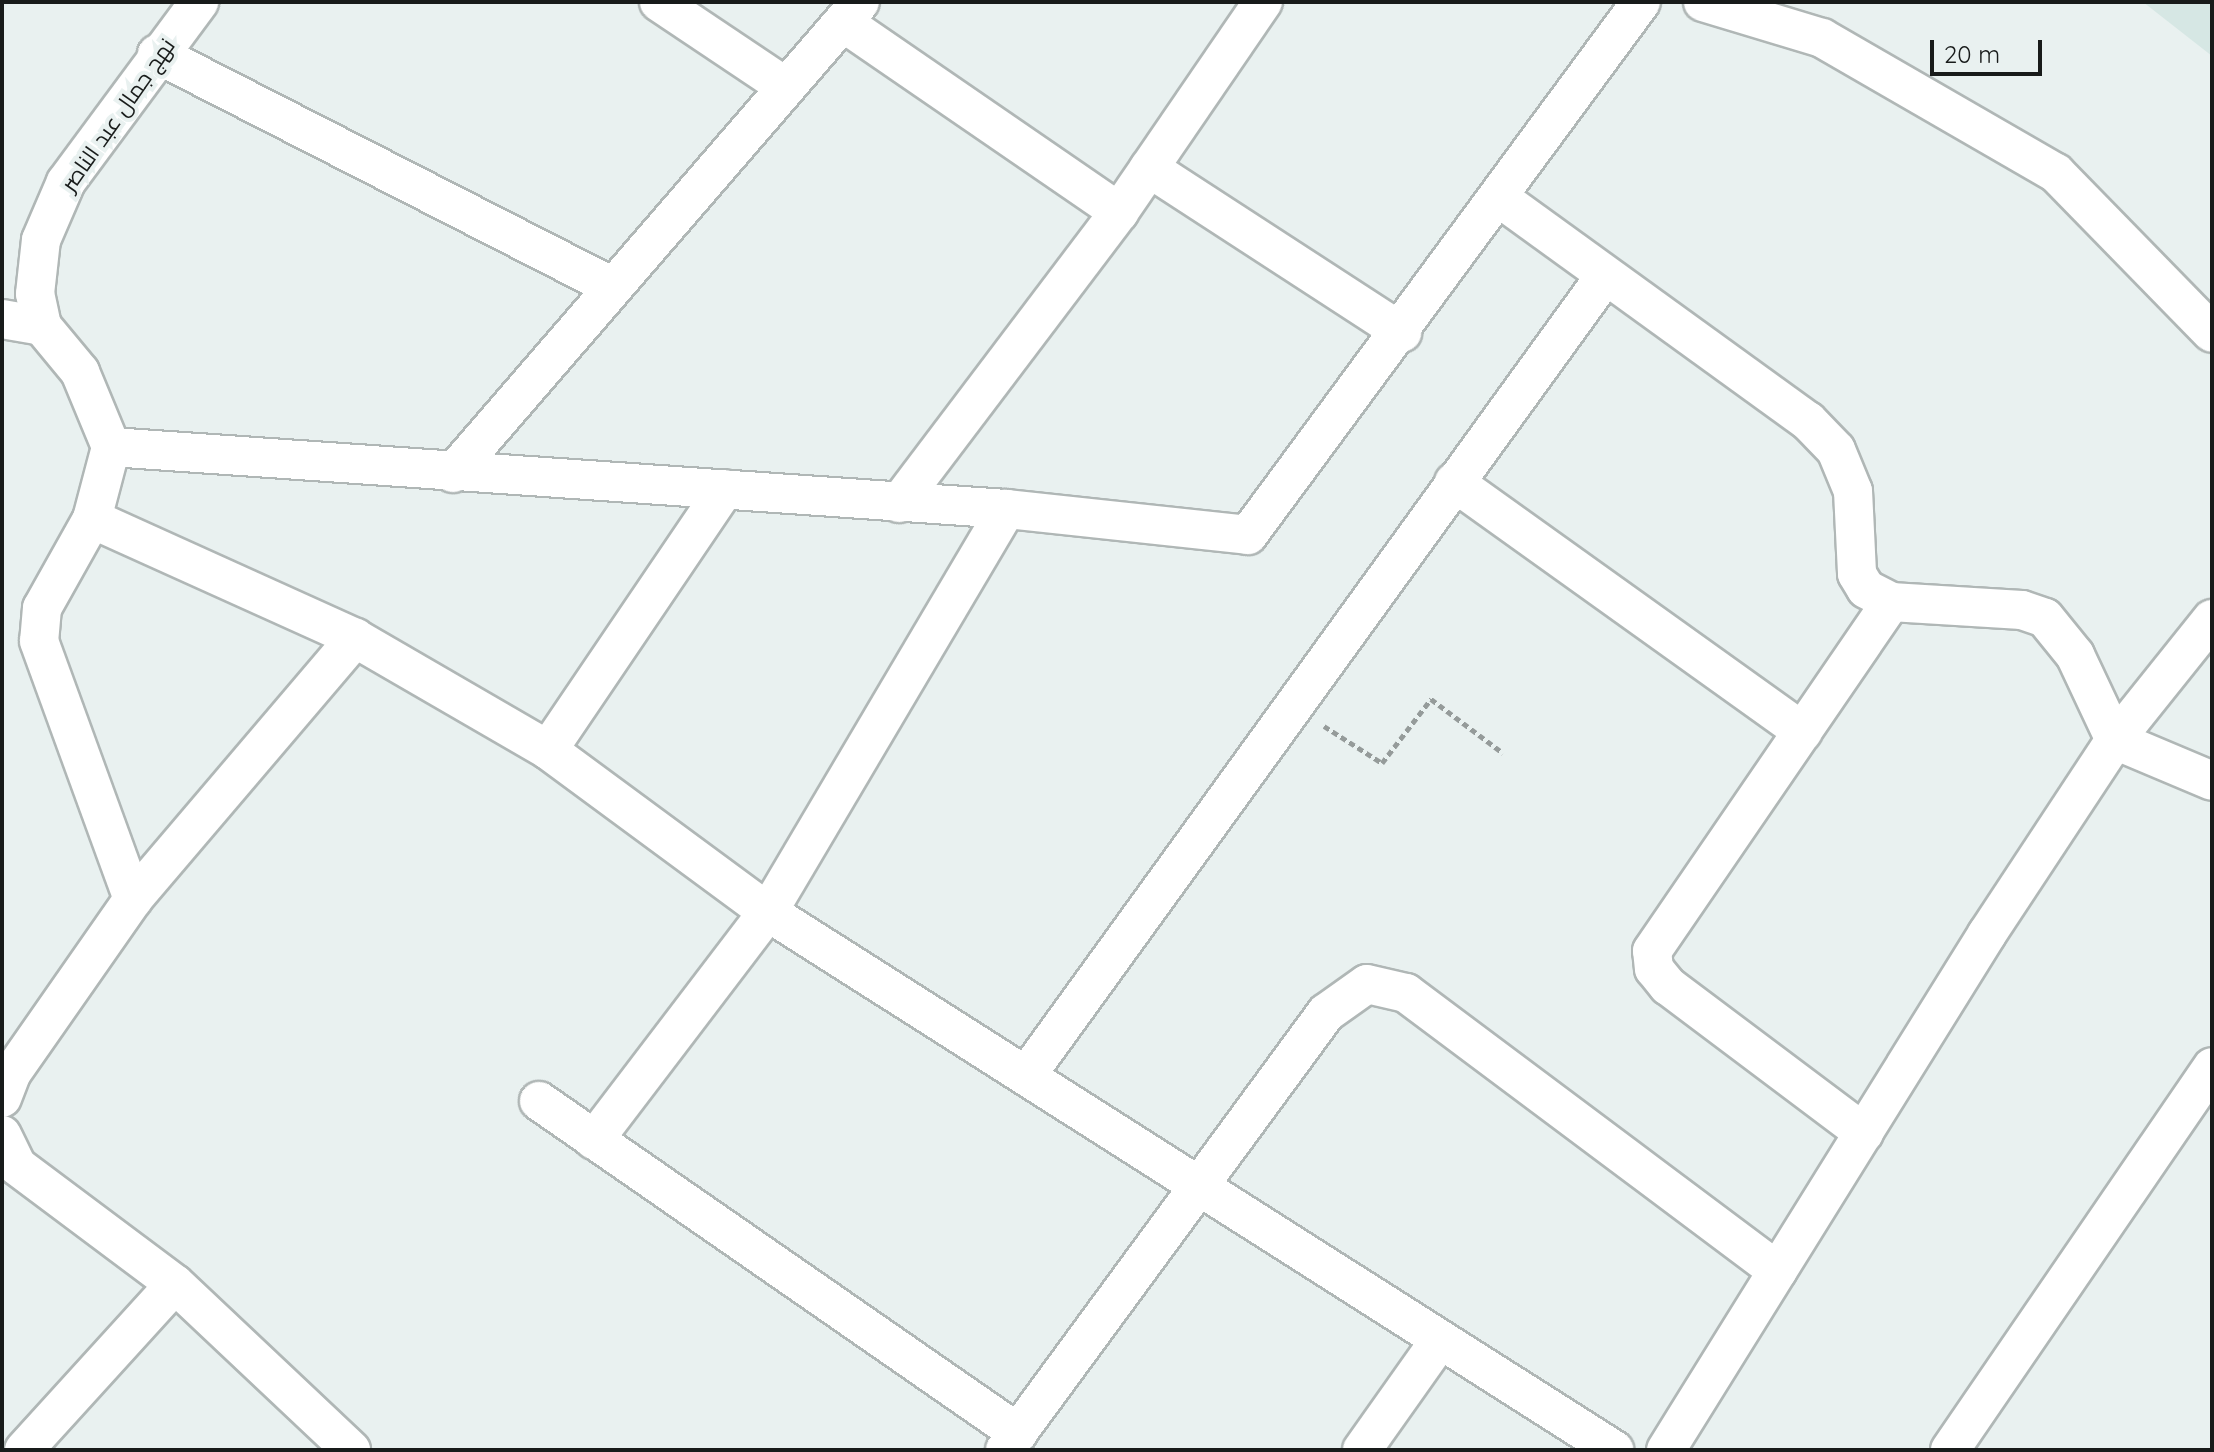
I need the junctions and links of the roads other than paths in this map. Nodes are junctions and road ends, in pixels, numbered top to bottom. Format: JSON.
{"nodes":[{"id":1,"x":199,"y":2,"type":"edge"},
{"id":2,"x":659,"y":2,"type":"edge"},
{"id":3,"x":1263,"y":2,"type":"edge"},
{"id":4,"x":1641,"y":2,"type":"edge"},
{"id":5,"x":1703,"y":2,"type":"edge"},
{"id":6,"x":852,"y":12,"type":"edge"},
{"id":7,"x":157,"y":54,"type":"junction"},
{"id":8,"x":783,"y":85,"type":"junction"},
{"id":9,"x":1149,"y":168,"type":"junction"},
{"id":10,"x":1501,"y":199,"type":"junction"},
{"id":11,"x":1119,"y":212,"type":"junction"},
{"id":12,"x":1605,"y":276,"type":"junction"},
{"id":13,"x":611,"y":286,"type":"junction"},
{"id":14,"x":2,"y":319,"type":"edge"},
{"id":15,"x":42,"y":326,"type":"junction"},
{"id":16,"x":1402,"y":332,"type":"junction"},
{"id":17,"x":2212,"y":333,"type":"edge"},
{"id":18,"x":111,"y":447,"type":"junction"},
{"id":19,"x":453,"y":473,"type":"junction"},
{"id":20,"x":1454,"y":482,"type":"junction"},
{"id":21,"x":725,"y":489,"type":"junction"},
{"id":22,"x":899,"y":503,"type":"junction"},
{"id":23,"x":1006,"y":509,"type":"junction"},
{"id":24,"x":92,"y":519,"type":"junction"},
{"id":25,"x":1891,"y":602,"type":"junction"},
{"id":26,"x":2212,"y":619,"type":"edge"},
{"id":27,"x":355,"y":638,"type":"junction"},
{"id":28,"x":1803,"y":732,"type":"junction"},
{"id":29,"x":2115,"y":740,"type":"junction"},
{"id":30,"x":548,"y":750,"type":"junction"},
{"id":31,"x":2212,"y":781,"type":"edge"},
{"id":32,"x":133,"y":899,"type":"junction"},
{"id":33,"x":768,"y":912,"type":"junction"},
{"id":34,"x":2212,"y":1067,"type":"edge"},
{"id":35,"x":1026,"y":1076,"type":"junction"},
{"id":36,"x":2,"y":1098,"type":"edge"},
{"id":37,"x":539,"y":1101,"type":"dead end"},
{"id":38,"x":1864,"y":1133,"type":"junction"},
{"id":39,"x":2,"y":1135,"type":"edge"},
{"id":40,"x":594,"y":1140,"type":"junction"},
{"id":41,"x":1202,"y":1188,"type":"junction"},
{"id":42,"x":1777,"y":1271,"type":"junction"},
{"id":43,"x":175,"y":1284,"type":"junction"},
{"id":44,"x":1440,"y":1340,"type":"junction"},
{"id":45,"x":1011,"y":1442,"type":"edge"},
{"id":46,"x":24,"y":1450,"type":"edge"},
{"id":47,"x":351,"y":1450,"type":"edge"},
{"id":48,"x":1362,"y":1450,"type":"edge"},
{"id":49,"x":1614,"y":1450,"type":"edge"},
{"id":50,"x":1666,"y":1450,"type":"edge"},
{"id":51,"x":1950,"y":1450,"type":"edge"}],
"edges":[{"from":1,"to":7,"type":"street","name":"نهج جمال عبد الناصر"},
{"from":2,"to":8,"type":"street"},
{"from":3,"to":9,"type":"street"},
{"from":4,"to":10,"type":"street"},
{"from":5,"to":17,"type":"street"},
{"from":6,"to":8,"type":"street"},
{"from":6,"to":11,"type":"street"},
{"from":7,"to":13,"type":"street"},
{"from":7,"to":15,"type":"street","name":"نهج جمال عبد الناصر"},
{"from":8,"to":13,"type":"street"},
{"from":9,"to":11,"type":"street"},
{"from":9,"to":16,"type":"street"},
{"from":10,"to":12,"type":"street"},
{"from":10,"to":16,"type":"street"},
{"from":11,"to":22,"type":"street"},
{"from":12,"to":20,"type":"street"},
{"from":12,"to":25,"type":"street"},
{"from":13,"to":19,"type":"street"},
{"from":14,"to":15,"type":"street"},
{"from":15,"to":18,"type":"street"},
{"from":16,"to":23,"type":"street"},
{"from":18,"to":19,"type":"street"},
{"from":18,"to":24,"type":"street"},
{"from":19,"to":21,"type":"street"},
{"from":20,"to":28,"type":"street"},
{"from":20,"to":35,"type":"street"},
{"from":21,"to":22,"type":"street"},
{"from":21,"to":30,"type":"street"},
{"from":22,"to":23,"type":"street"},
{"from":23,"to":33,"type":"street"},
{"from":24,"to":27,"type":"street"},
{"from":24,"to":32,"type":"street"},
{"from":25,"to":28,"type":"street"},
{"from":25,"to":29,"type":"street"},
{"from":26,"to":29,"type":"street"},
{"from":27,"to":30,"type":"street"},
{"from":27,"to":32,"type":"street"},
{"from":28,"to":38,"type":"street"},
{"from":29,"to":31,"type":"street"},
{"from":29,"to":38,"type":"street"},
{"from":30,"to":33,"type":"street"},
{"from":32,"to":36,"type":"street"},
{"from":33,"to":35,"type":"street"},
{"from":33,"to":40,"type":"street"},
{"from":34,"to":51,"type":"street"},
{"from":35,"to":41,"type":"street"},
{"from":37,"to":40,"type":"street"},
{"from":38,"to":42,"type":"street"},
{"from":39,"to":43,"type":"street"},
{"from":40,"to":45,"type":"street"},
{"from":41,"to":42,"type":"street"},
{"from":41,"to":44,"type":"street"},
{"from":41,"to":45,"type":"street"},
{"from":42,"to":50,"type":"street"},
{"from":43,"to":46,"type":"street"},
{"from":43,"to":47,"type":"street"},
{"from":44,"to":48,"type":"street"},
{"from":44,"to":49,"type":"street"}]}
